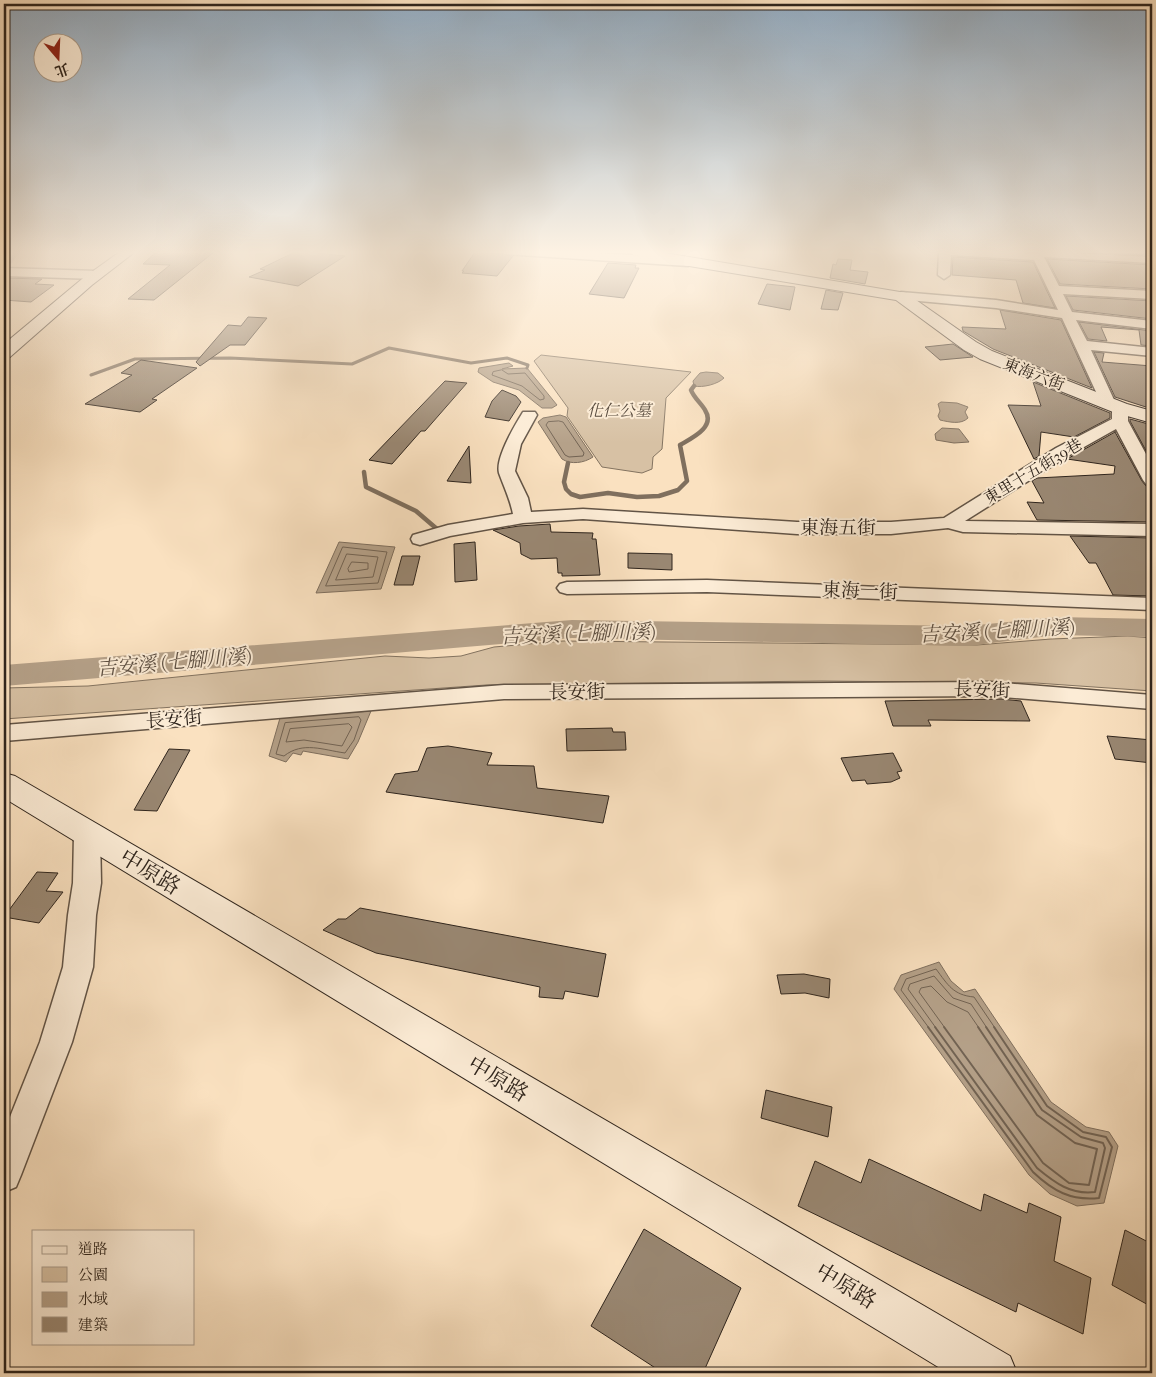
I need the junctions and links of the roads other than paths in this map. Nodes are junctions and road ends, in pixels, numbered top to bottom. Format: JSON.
{"nodes":[{"id":1,"x":38,"y":315,"type":"edge"},
{"id":2,"x":46,"y":315,"type":"edge"},
{"id":3,"x":928,"y":315,"type":"edge"},
{"id":4,"x":1067,"y":315,"type":"edge"},
{"id":5,"x":1069,"y":315,"type":"edge"},
{"id":6,"x":1152,"y":325,"type":"edge"},
{"id":7,"x":4,"y":341,"type":"edge"},
{"id":8,"x":1082,"y":345,"type":"junction"},
{"id":9,"x":1152,"y":352,"type":"edge"},
{"id":10,"x":4,"y":353,"type":"edge"},
{"id":11,"x":1116,"y":411,"type":"junction"},
{"id":12,"x":529,"y":415,"type":"dead end"},
{"id":13,"x":1152,"y":417,"type":"edge"},
{"id":14,"x":1152,"y":480,"type":"edge"},
{"id":15,"x":524,"y":518,"type":"junction"},
{"id":16,"x":948,"y":522,"type":"junction"},
{"id":17,"x":1152,"y":530,"type":"edge"},
{"id":18,"x":420,"y":538,"type":"dead end"},
{"id":19,"x":567,"y":588,"type":"dead end"},
{"id":20,"x":1152,"y":604,"type":"edge"},
{"id":21,"x":1152,"y":702,"type":"edge"},
{"id":22,"x":4,"y":733,"type":"edge"},
{"id":23,"x":4,"y":784,"type":"edge"},
{"id":24,"x":88,"y":834,"type":"junction"},
{"id":25,"x":4,"y":1175,"type":"edge"},
{"id":26,"x":993,"y":1373,"type":"edge"}],
"edges":[{"from":1,"to":7,"type":"street"},
{"from":2,"to":10,"type":"street"},
{"from":3,"to":11,"type":"street","name":"東海六街"},
{"from":4,"to":8,"type":"street"},
{"from":5,"to":6,"type":"street"},
{"from":8,"to":9,"type":"street"},
{"from":8,"to":11,"type":"street"},
{"from":11,"to":13,"type":"street","name":"東海六街"},
{"from":11,"to":14,"type":"street"},
{"from":11,"to":16,"type":"street","name":"東里十五街39巷"},
{"from":12,"to":15,"type":"street"},
{"from":15,"to":16,"type":"street","name":"東海五街"},
{"from":15,"to":18,"type":"street","name":"東海五街"},
{"from":16,"to":17,"type":"street","name":"東海五街"},
{"from":19,"to":20,"type":"street","name":"東海一街"},
{"from":21,"to":22,"type":"street","name":"長安街"},
{"from":23,"to":24,"type":"street","name":"中原路"},
{"from":24,"to":25,"type":"street"},
{"from":24,"to":26,"type":"street","name":"中原路"}]}
